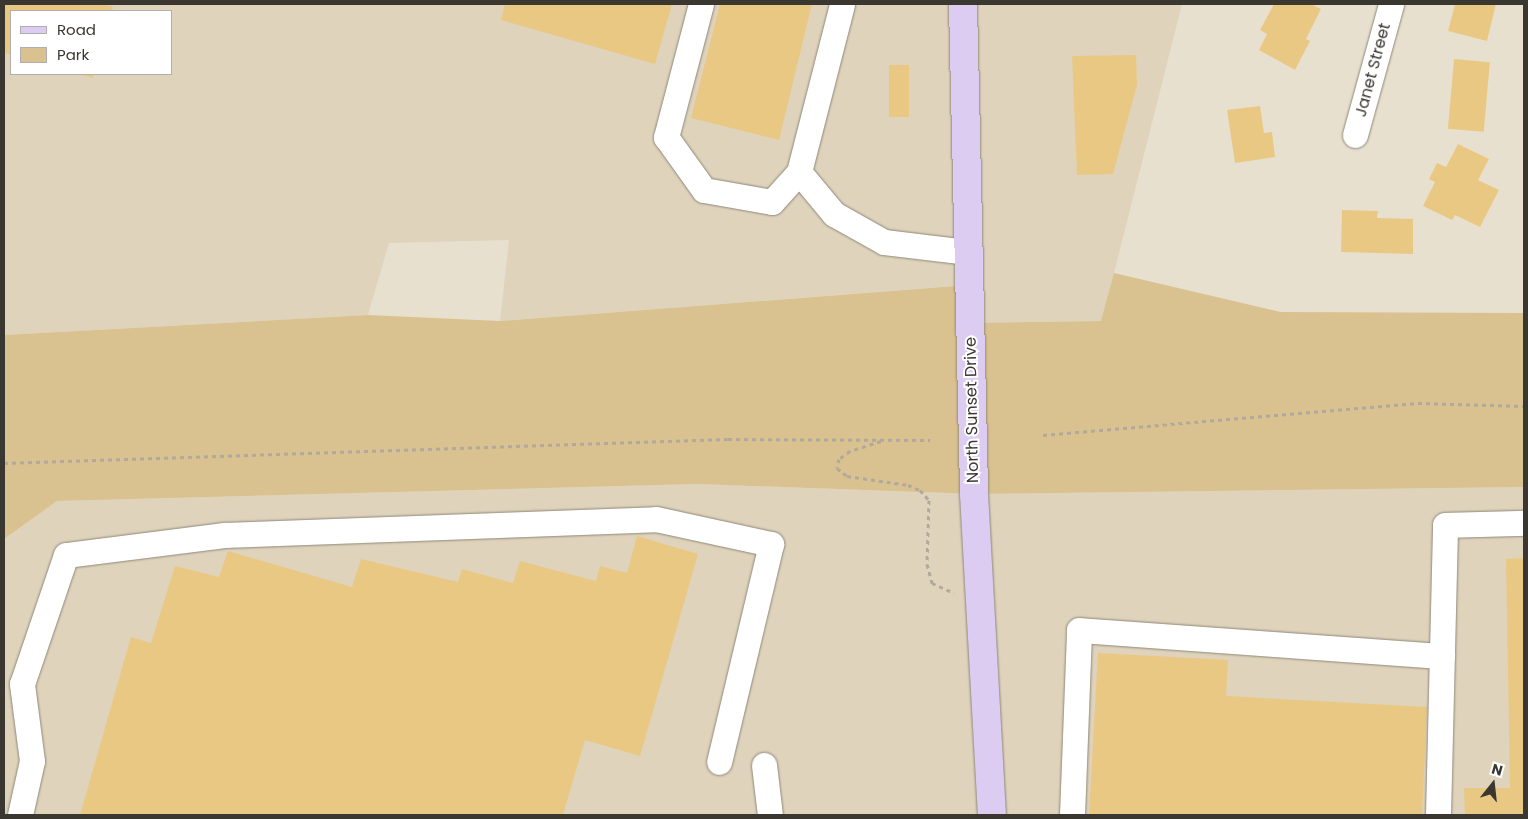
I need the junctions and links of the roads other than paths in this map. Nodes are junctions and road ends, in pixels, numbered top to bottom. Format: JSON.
{"nodes":[{"id":1,"x":701,"y":4,"type":"edge"},
{"id":2,"x":842,"y":4,"type":"edge"},
{"id":3,"x":963,"y":4,"type":"edge"},
{"id":4,"x":1391,"y":4,"type":"edge"},
{"id":5,"x":1355,"y":136,"type":"dead end"},
{"id":6,"x":799,"y":172,"type":"junction"},
{"id":7,"x":968,"y":252,"type":"junction"},
{"id":8,"x":1524,"y":524,"type":"edge"},
{"id":9,"x":1442,"y":656,"type":"junction"},
{"id":10,"x":719,"y":762,"type":"dead end"},
{"id":11,"x":764,"y":764,"type":"dead end"},
{"id":12,"x":20,"y":815,"type":"edge"},
{"id":13,"x":770,"y":815,"type":"edge"},
{"id":14,"x":992,"y":815,"type":"edge"},
{"id":15,"x":1072,"y":815,"type":"edge"},
{"id":16,"x":1438,"y":815,"type":"edge"}],
"edges":[{"from":1,"to":6,"type":"street"},
{"from":2,"to":6,"type":"street"},
{"from":3,"to":7,"type":"main road","name":"North Sunset Drive"},
{"from":4,"to":5,"type":"street","name":"Janet Street"},
{"from":6,"to":7,"type":"street"},
{"from":7,"to":14,"type":"main road","name":"North Sunset Drive"},
{"from":8,"to":9,"type":"street"},
{"from":9,"to":15,"type":"street"},
{"from":9,"to":16,"type":"street"},
{"from":10,"to":12,"type":"street"},
{"from":11,"to":13,"type":"street"}]}
